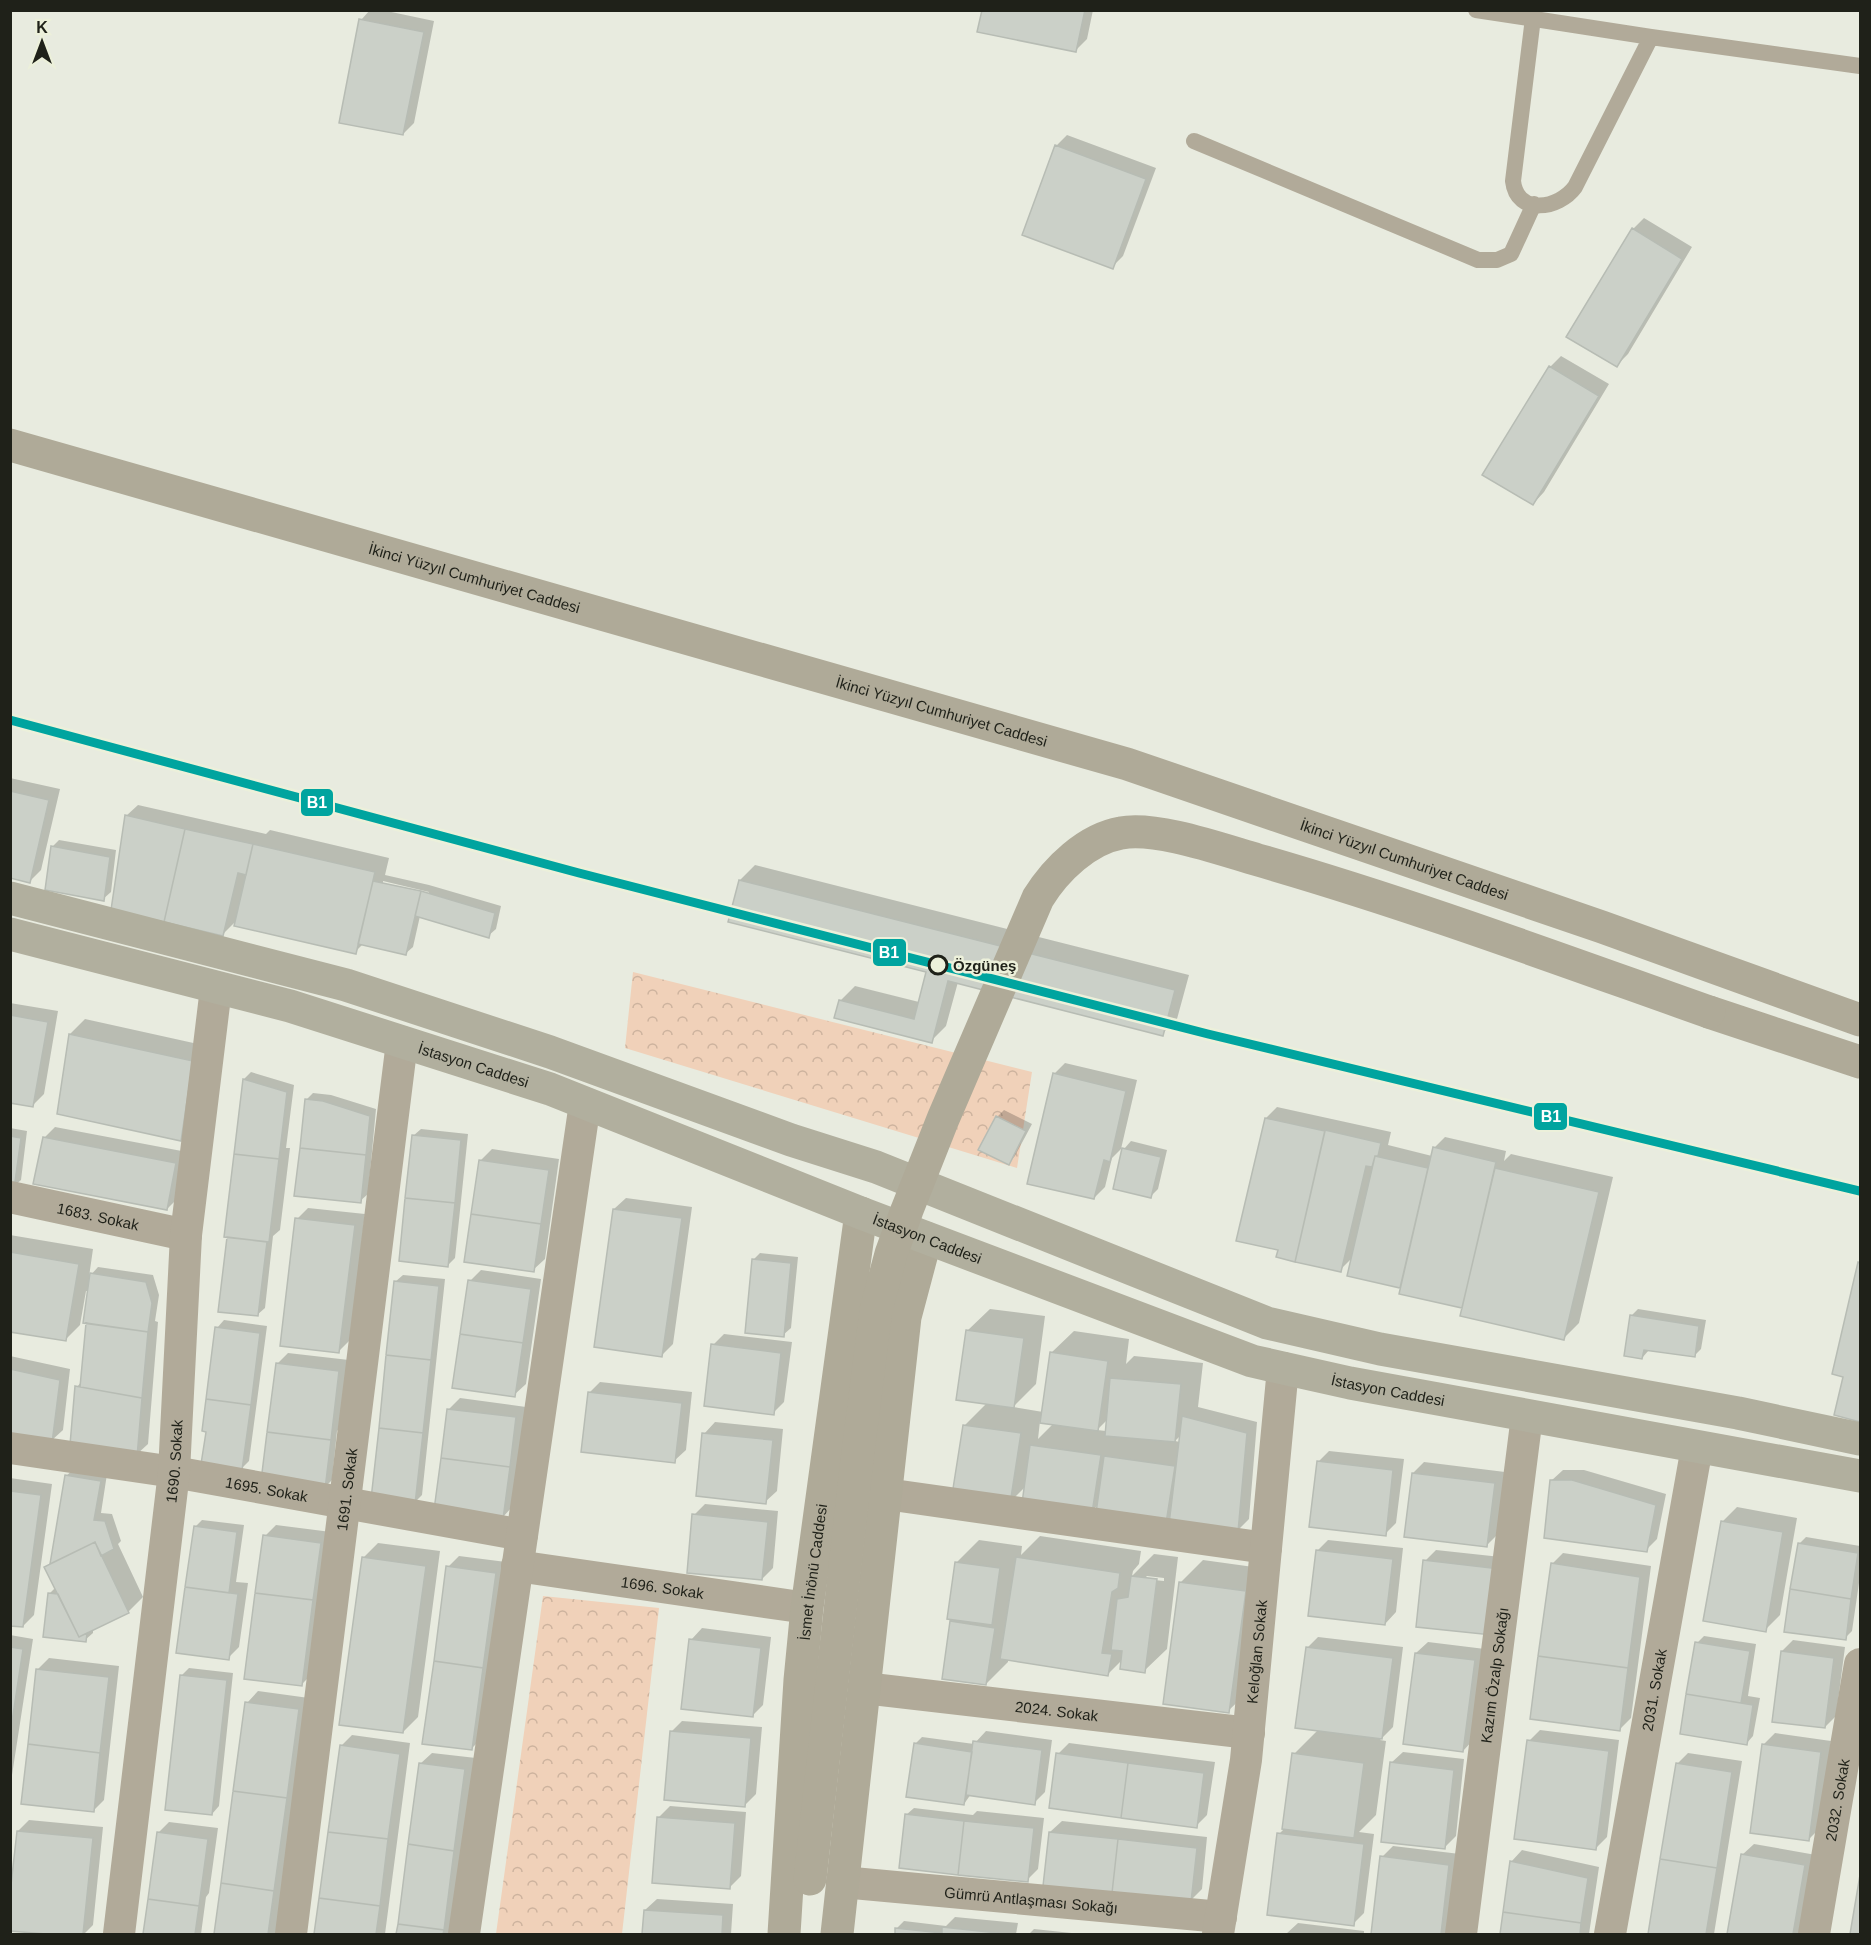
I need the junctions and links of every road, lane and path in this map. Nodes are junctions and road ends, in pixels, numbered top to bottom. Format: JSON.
{"nodes":[{"id":1,"x":1476,"y":10,"type":"edge"},
{"id":2,"x":1557,"y":16,"type":"edge"},
{"id":3,"x":1533,"y":18,"type":"junction"},
{"id":4,"x":1651,"y":37,"type":"junction"},
{"id":5,"x":1860,"y":66,"type":"edge"},
{"id":6,"x":1194,"y":141,"type":"dead end"},
{"id":7,"x":1534,"y":204,"type":"junction"},
{"id":8,"x":10,"y":445,"type":"edge"},
{"id":9,"x":10,"y":898,"type":"edge"},
{"id":10,"x":10,"y":934,"type":"edge"},
{"id":11,"x":216,"y":988,"type":"junction"},
{"id":12,"x":1860,"y":1020,"type":"edge"},
{"id":13,"x":402,"y":1042,"type":"junction"},
{"id":14,"x":1860,"y":1062,"type":"edge"},
{"id":15,"x":585,"y":1103,"type":"junction"},
{"id":16,"x":876,"y":1167,"type":"junction"},
{"id":17,"x":942,"y":1193,"type":"junction"},
{"id":18,"x":10,"y":1197,"type":"edge"},
{"id":19,"x":861,"y":1213,"type":"junction"},
{"id":20,"x":186,"y":1235,"type":"junction"},
{"id":21,"x":926,"y":1238,"type":"junction"},
{"id":22,"x":1283,"y":1368,"type":"junction"},
{"id":23,"x":1527,"y":1416,"type":"junction"},
{"id":24,"x":1860,"y":1439,"type":"edge"},
{"id":25,"x":1697,"y":1447,"type":"junction"},
{"id":26,"x":10,"y":1448,"type":"edge"},
{"id":27,"x":174,"y":1472,"type":"junction"},
{"id":28,"x":1860,"y":1476,"type":"edge"},
{"id":29,"x":885,"y":1494,"type":"junction"},
{"id":30,"x":346,"y":1504,"type":"junction"},
{"id":31,"x":522,"y":1535,"type":"junction"},
{"id":32,"x":1266,"y":1548,"type":"junction"},
{"id":33,"x":517,"y":1566,"type":"junction"},
{"id":34,"x":807,"y":1608,"type":"junction"},
{"id":35,"x":1860,"y":1664,"type":"edge"},
{"id":36,"x":864,"y":1688,"type":"junction"},
{"id":37,"x":1249,"y":1733,"type":"junction"},
{"id":38,"x":842,"y":1882,"type":"junction"},
{"id":39,"x":1219,"y":1926,"type":"edge"},
{"id":40,"x":119,"y":1935,"type":"edge"},
{"id":41,"x":291,"y":1935,"type":"edge"},
{"id":42,"x":464,"y":1935,"type":"edge"},
{"id":43,"x":784,"y":1935,"type":"edge"},
{"id":44,"x":804,"y":1935,"type":"edge"},
{"id":45,"x":837,"y":1935,"type":"edge"},
{"id":46,"x":1461,"y":1935,"type":"edge"},
{"id":47,"x":1610,"y":1935,"type":"edge"},
{"id":48,"x":1814,"y":1935,"type":"edge"}],
"edges":[{"from":1,"to":3,"type":"lane"},
{"from":2,"to":3,"type":"lane"},
{"from":2,"to":4,"type":"lane"},
{"from":3,"to":7,"type":"lane"},
{"from":4,"to":5,"type":"lane"},
{"from":4,"to":7,"type":"lane"},
{"from":6,"to":7,"type":"lane"},
{"from":8,"to":12,"type":"main road","name":"İkinci Yüzyıl Cumhuriyet Caddesi"},
{"from":9,"to":16,"type":"main road"},
{"from":10,"to":11,"type":"main road","name":"İstasyon Caddesi"},
{"from":11,"to":13,"type":"main road","name":"İstasyon Caddesi"},
{"from":11,"to":20,"type":"street","name":"1690. Sokak"},
{"from":13,"to":15,"type":"main road","name":"İstasyon Caddesi"},
{"from":13,"to":30,"type":"street","name":"1691. Sokak"},
{"from":14,"to":44,"type":"main road","bridge":true},
{"from":15,"to":19,"type":"main road","name":"İstasyon Caddesi"},
{"from":15,"to":31,"type":"street"},
{"from":16,"to":17,"type":"main road"},
{"from":16,"to":19,"type":"main road"},
{"from":17,"to":21,"type":"main road"},
{"from":17,"to":24,"type":"main road"},
{"from":18,"to":20,"type":"street","name":"1683. Sokak"},
{"from":19,"to":21,"type":"main road","name":"İstasyon Caddesi"},
{"from":19,"to":34,"type":"main road","name":"İsmet İnönü Caddesi"},
{"from":20,"to":27,"type":"street","name":"1690. Sokak"},
{"from":21,"to":22,"type":"main road","name":"İstasyon Caddesi"},
{"from":21,"to":29,"type":"main road"},
{"from":22,"to":23,"type":"main road","name":"İstasyon Caddesi"},
{"from":22,"to":32,"type":"street","name":"Keloğlan Sokak"},
{"from":23,"to":25,"type":"main road","name":"İstasyon Caddesi"},
{"from":23,"to":46,"type":"street","name":"Kazım Özalp Sokağı"},
{"from":25,"to":28,"type":"main road","name":"İstasyon Caddesi"},
{"from":25,"to":47,"type":"street","name":"2031. Sokak"},
{"from":26,"to":27,"type":"street","name":"1695. Sokak"},
{"from":27,"to":30,"type":"street","name":"1695. Sokak"},
{"from":27,"to":40,"type":"street","name":"1690. Sokak"},
{"from":29,"to":32,"type":"street"},
{"from":29,"to":36,"type":"main road"},
{"from":30,"to":31,"type":"street","name":"1695. Sokak"},
{"from":30,"to":41,"type":"street","name":"1691. Sokak"},
{"from":31,"to":33,"type":"street"},
{"from":32,"to":37,"type":"street","name":"Keloğlan Sokak"},
{"from":33,"to":34,"type":"street","name":"1696. Sokak"},
{"from":33,"to":42,"type":"street"},
{"from":34,"to":43,"type":"main road","name":"İsmet İnönü Caddesi"},
{"from":35,"to":48,"type":"street","name":"2032. Sokak"},
{"from":36,"to":37,"type":"street","name":"2024. Sokak"},
{"from":36,"to":38,"type":"main road"},
{"from":37,"to":39,"type":"street","name":"Keloğlan Sokak"},
{"from":38,"to":39,"type":"street","name":"Gümrü Antlaşması Sokağı"},
{"from":38,"to":45,"type":"main road"}]}
